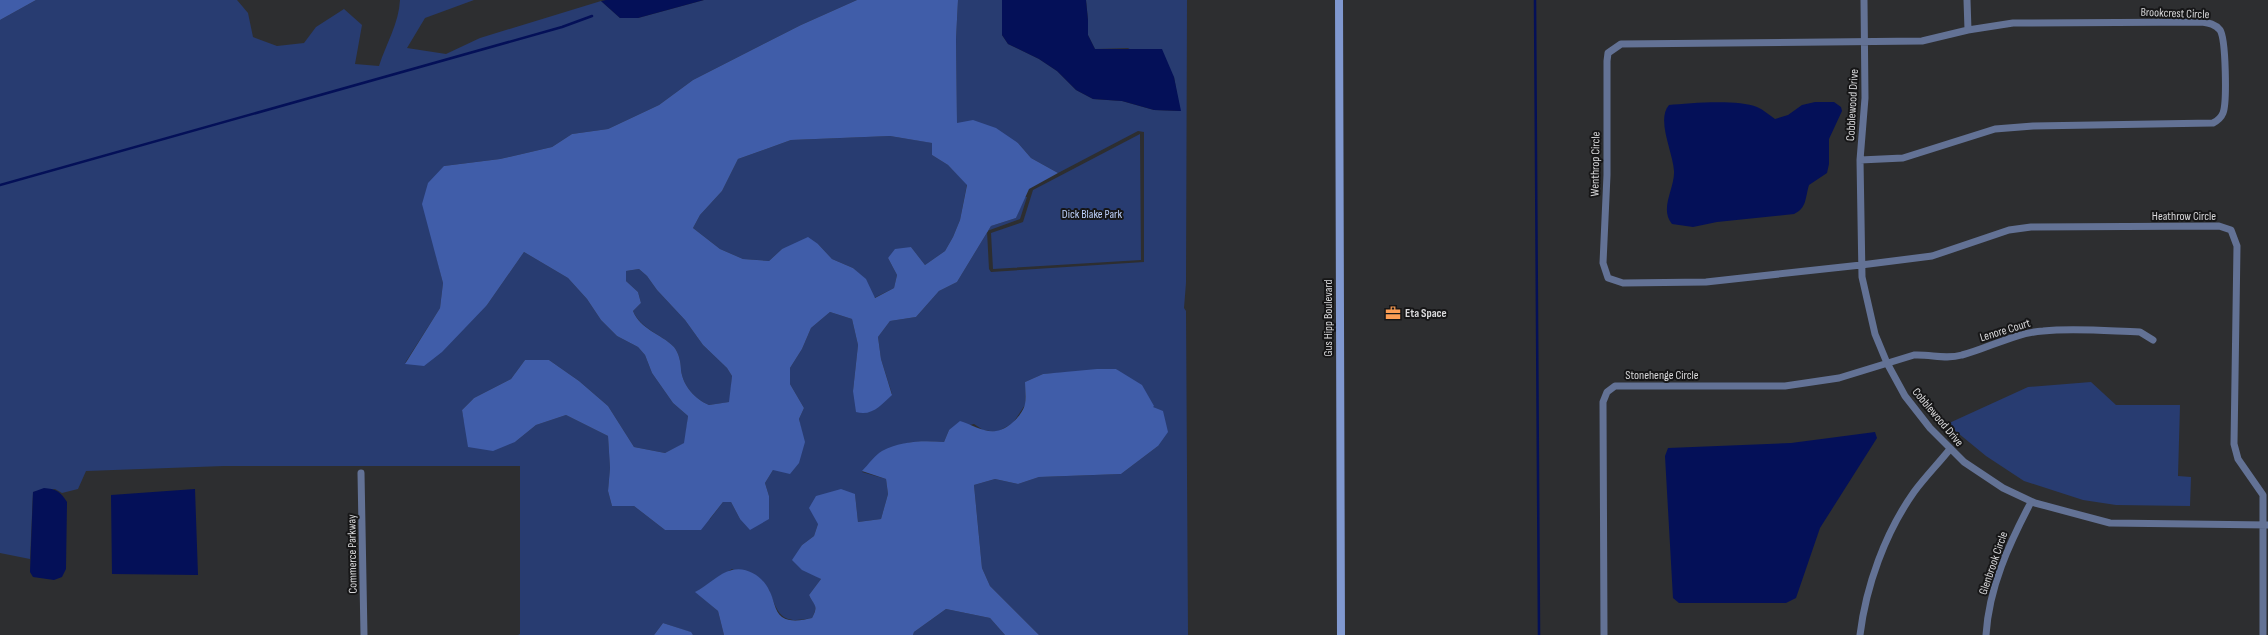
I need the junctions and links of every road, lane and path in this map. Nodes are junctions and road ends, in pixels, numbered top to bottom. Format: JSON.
{"nodes":[{"id":1,"x":1339,"y":0,"type":"edge"},
{"id":2,"x":1864,"y":0,"type":"edge"},
{"id":3,"x":1967,"y":0,"type":"edge"},
{"id":4,"x":1968,"y":30,"type":"junction"},
{"id":5,"x":1864,"y":42,"type":"junction"},
{"id":6,"x":1860,"y":160,"type":"junction"},
{"id":7,"x":1861,"y":265,"type":"junction"},
{"id":8,"x":2153,"y":340,"type":"dead end"},
{"id":9,"x":1887,"y":363,"type":"junction"},
{"id":10,"x":1950,"y":450,"type":"junction"},
{"id":11,"x":360,"y":473,"type":"dead end"},
{"id":12,"x":2031,"y":502,"type":"junction"},
{"id":13,"x":2266,"y":525,"type":"edge"},
{"id":14,"x":364,"y":635,"type":"edge"},
{"id":15,"x":1341,"y":635,"type":"edge"},
{"id":16,"x":1604,"y":635,"type":"edge"},
{"id":17,"x":1860,"y":635,"type":"edge"},
{"id":18,"x":1986,"y":635,"type":"edge"},
{"id":19,"x":2262,"y":635,"type":"edge"}],
"edges":[{"from":1,"to":15,"type":"street","name":"Gus Hipp Boulevard"},
{"from":2,"to":5,"type":"street","name":"Cobblewood Drive"},
{"from":3,"to":4,"type":"street"},
{"from":4,"to":5,"type":"street","name":"Brookcrest Circle"},
{"from":4,"to":6,"type":"street","name":"Brookcrest Circle"},
{"from":5,"to":6,"type":"street","name":"Cobblewood Drive"},
{"from":5,"to":7,"type":"street","name":"Wenthrop Circle"},
{"from":6,"to":7,"type":"street","name":"Cobblewood Drive"},
{"from":7,"to":9,"type":"street","name":"Cobblewood Drive"},
{"from":7,"to":13,"type":"street","name":"Heathrow Circle"},
{"from":8,"to":9,"type":"street","name":"Lenore Court"},
{"from":9,"to":10,"type":"street","name":"Cobblewood Drive"},
{"from":9,"to":16,"type":"street","name":"Stonehenge Circle"},
{"from":10,"to":12,"type":"street","name":"Cobblewood Drive"},
{"from":10,"to":17,"type":"street"},
{"from":11,"to":14,"type":"street","name":"Commerce Parkway"},
{"from":12,"to":13,"type":"street","name":"Cobblewood Drive"},
{"from":12,"to":18,"type":"street","name":"Glenbrook Circle"},
{"from":13,"to":19,"type":"street"}]}
